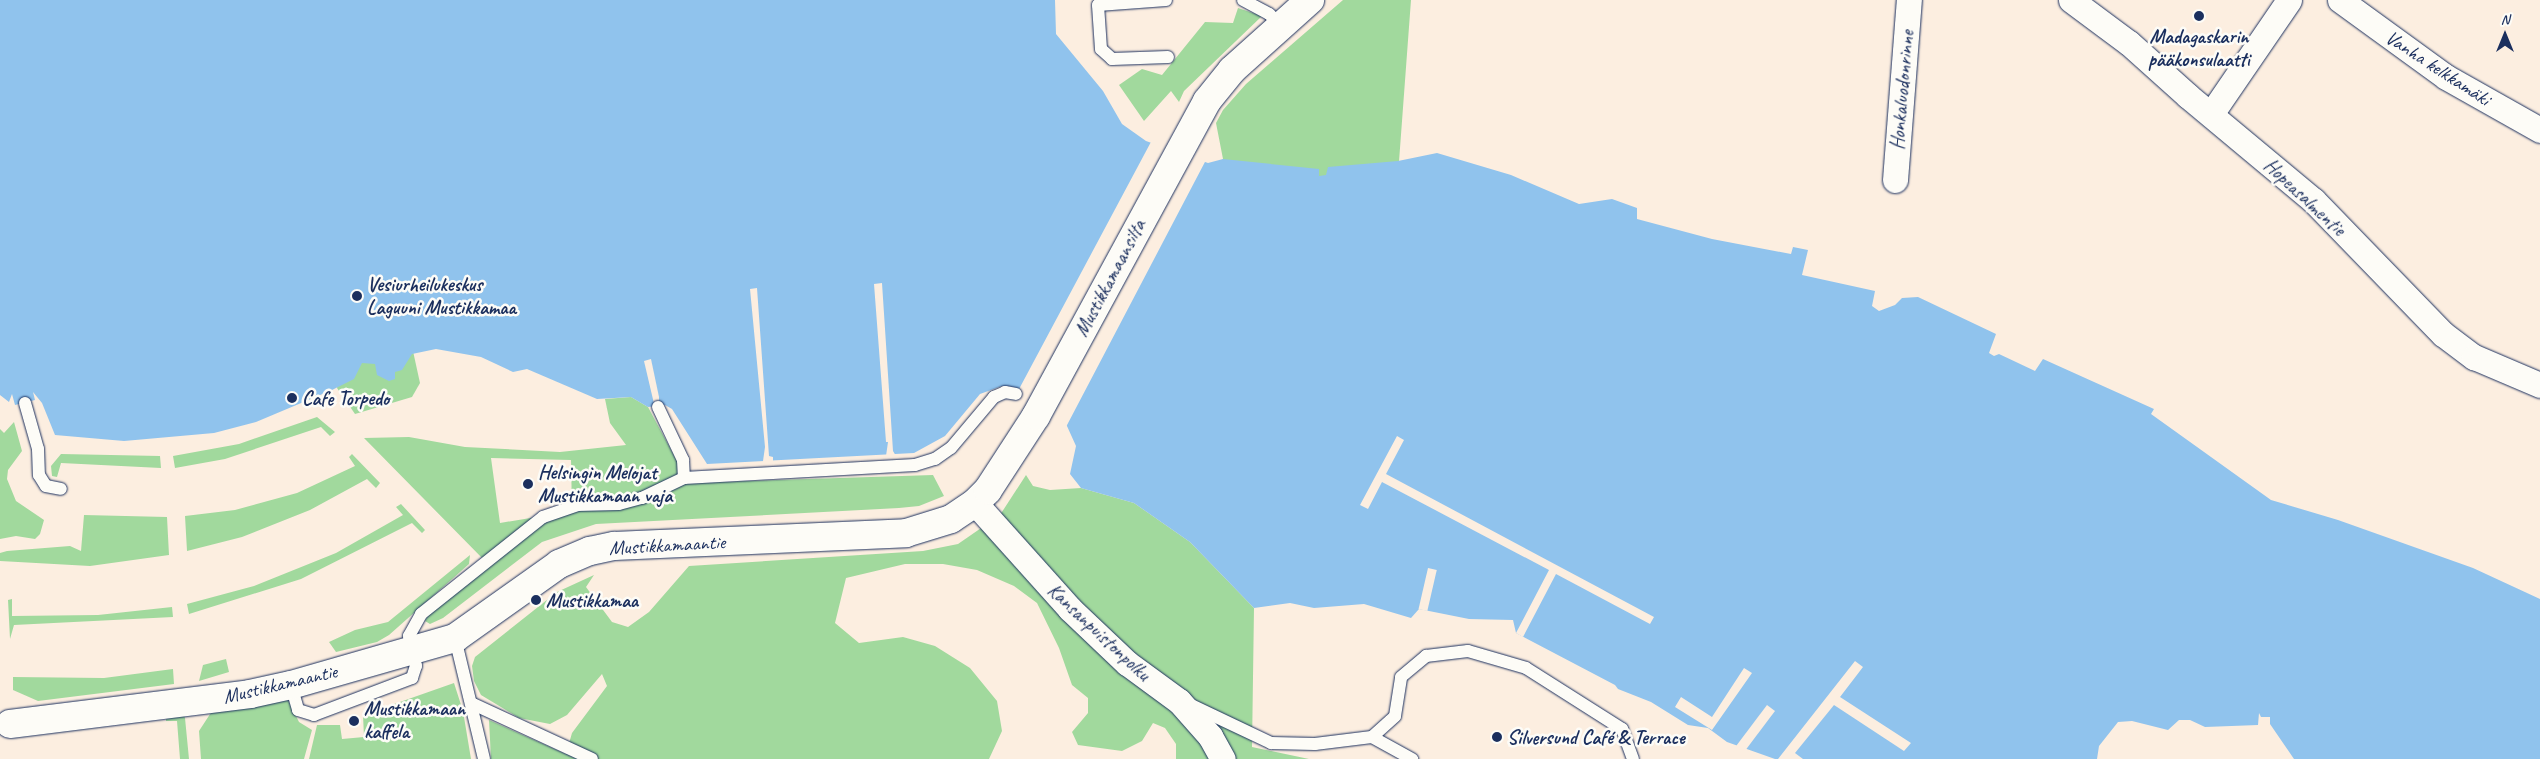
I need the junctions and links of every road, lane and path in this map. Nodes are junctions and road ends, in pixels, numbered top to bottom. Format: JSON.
{"nodes":[{"id":1,"x":1166,"y":0,"type":"edge"},
{"id":2,"x":1242,"y":0,"type":"edge"},
{"id":3,"x":1310,"y":0,"type":"edge"},
{"id":4,"x":1909,"y":0,"type":"edge"},
{"id":5,"x":2072,"y":0,"type":"edge"},
{"id":6,"x":2289,"y":0,"type":"edge"},
{"id":7,"x":2340,"y":0,"type":"edge"},
{"id":8,"x":1282,"y":26,"type":"junction"},
{"id":9,"x":1168,"y":57,"type":"dead end"},
{"id":10,"x":2211,"y":114,"type":"junction"},
{"id":11,"x":2540,"y":130,"type":"edge"},
{"id":12,"x":1895,"y":180,"type":"dead end"},
{"id":13,"x":2540,"y":385,"type":"edge"},
{"id":14,"x":1016,"y":394,"type":"dead end"},
{"id":15,"x":25,"y":403,"type":"dead end"},
{"id":16,"x":658,"y":407,"type":"dead end"},
{"id":17,"x":1036,"y":416,"type":"joint"},
{"id":18,"x":684,"y":478,"type":"junction"},
{"id":19,"x":61,"y":489,"type":"dead end"},
{"id":20,"x":976,"y":503,"type":"junction"},
{"id":21,"x":455,"y":638,"type":"junction"},
{"id":22,"x":412,"y":649,"type":"junction"},
{"id":23,"x":1179,"y":701,"type":"junction"},
{"id":24,"x":472,"y":704,"type":"junction"},
{"id":25,"x":10,"y":724,"type":"dead end"},
{"id":26,"x":1372,"y":737,"type":"junction"},
{"id":27,"x":484,"y":759,"type":"edge"},
{"id":28,"x":592,"y":759,"type":"edge"},
{"id":29,"x":1223,"y":759,"type":"edge"},
{"id":30,"x":1412,"y":759,"type":"edge"},
{"id":31,"x":1633,"y":759,"type":"edge"}],
"edges":[{"from":1,"to":9,"type":"lane"},
{"from":2,"to":8,"type":"lane"},
{"from":3,"to":8,"type":"street"},
{"from":4,"to":12,"type":"street","name":"Honkaluodonrinne"},
{"from":5,"to":10,"type":"street","name":"Hopeasalmentie"},
{"from":6,"to":10,"type":"street"},
{"from":7,"to":11,"type":"street","name":"Vanha kelkkamäki"},
{"from":8,"to":17,"type":"street","name":"Mustikkamaansilta"},
{"from":10,"to":13,"type":"street","name":"Hopeasalmentie"},
{"from":14,"to":18,"type":"lane"},
{"from":15,"to":19,"type":"lane"},
{"from":16,"to":18,"type":"lane"},
{"from":17,"to":20,"type":"street","name":"Mustikkamaantie"},
{"from":18,"to":22,"type":"lane"},
{"from":20,"to":21,"type":"street","name":"Mustikkamaantie"},
{"from":20,"to":23,"type":"street","name":"Kansanpuistonpolku"},
{"from":21,"to":22,"type":"street","name":"Mustikkamaantie"},
{"from":21,"to":24,"type":"lane"},
{"from":22,"to":25,"type":"street","name":"Mustikkamaantie"},
{"from":23,"to":26,"type":"lane"},
{"from":23,"to":29,"type":"street","name":"Kansanpuistonpolku"},
{"from":24,"to":27,"type":"lane"},
{"from":24,"to":28,"type":"lane"},
{"from":26,"to":30,"type":"lane"},
{"from":26,"to":31,"type":"lane"}]}
